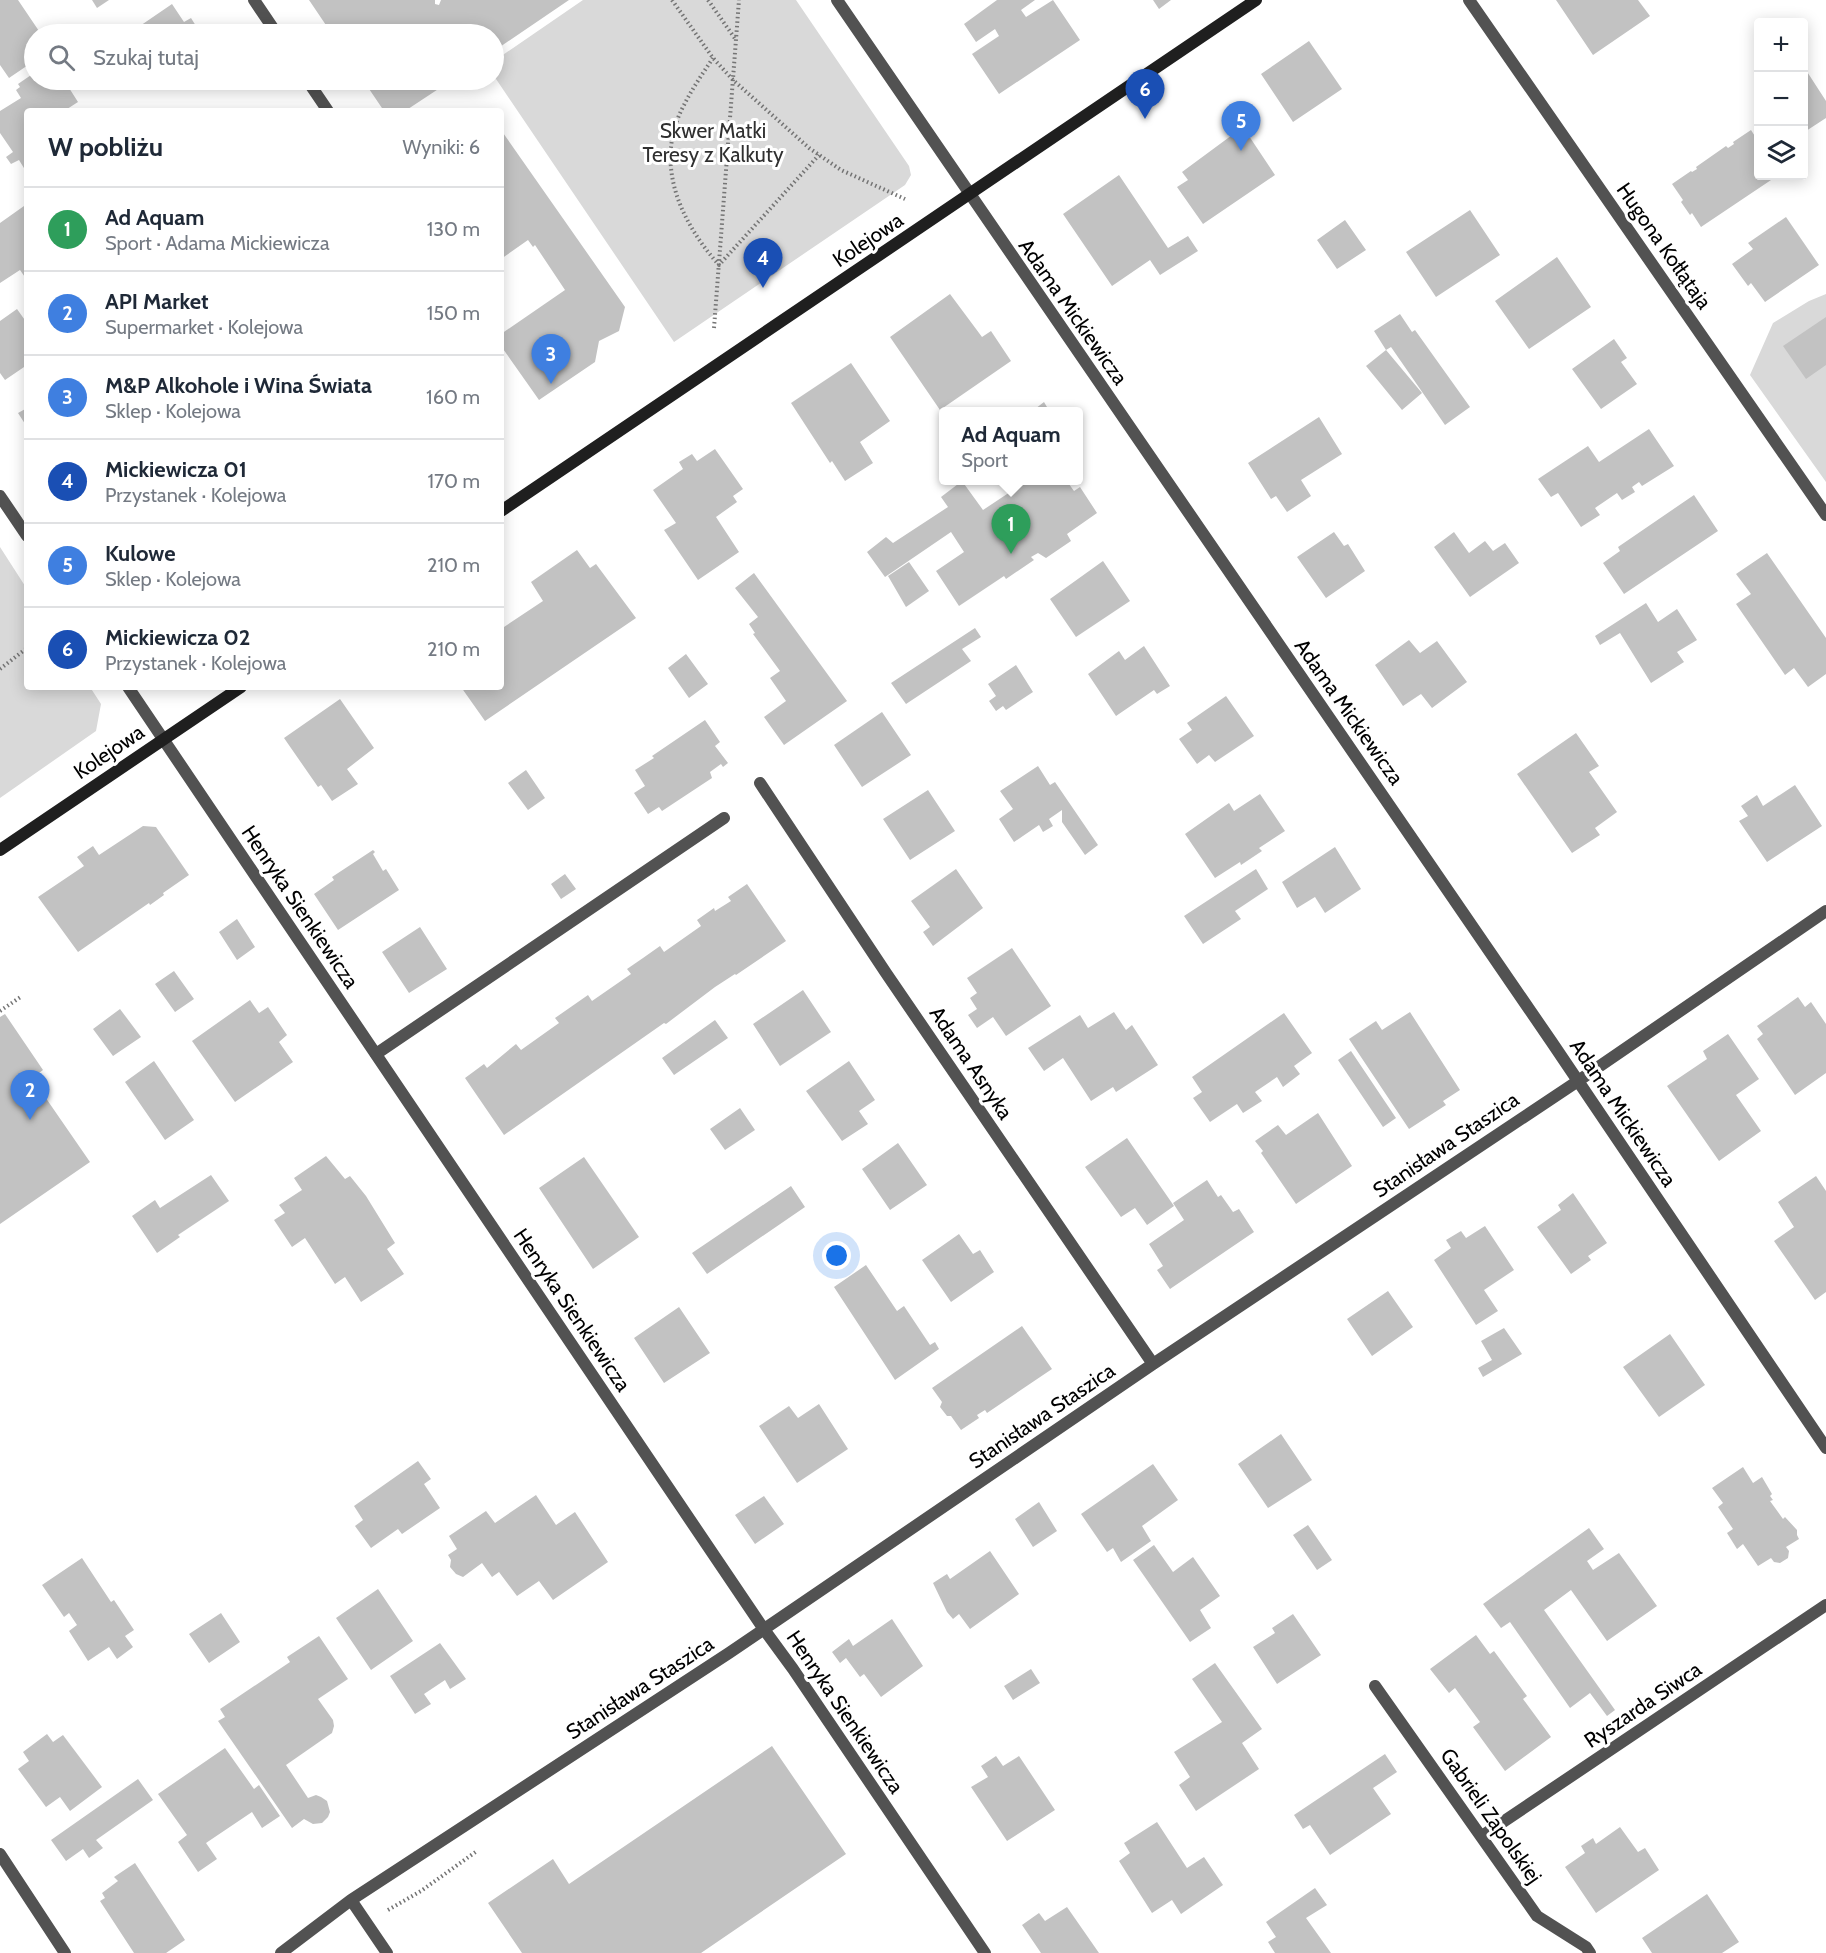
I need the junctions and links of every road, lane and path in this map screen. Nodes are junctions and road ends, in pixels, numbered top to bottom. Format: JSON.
{"nodes":[{"id":1,"x":255,"y":0,"type":"edge"},
{"id":2,"x":672,"y":0,"type":"edge"},
{"id":3,"x":708,"y":0,"type":"edge"},
{"id":4,"x":739,"y":0,"type":"edge"},
{"id":5,"x":837,"y":0,"type":"edge"},
{"id":6,"x":1256,"y":0,"type":"edge"},
{"id":7,"x":1469,"y":0,"type":"edge"},
{"id":8,"x":271,"y":24,"type":"edge"},
{"id":9,"x":736,"y":40,"type":"junction"},
{"id":10,"x":713,"y":58,"type":"junction"},
{"id":11,"x":733,"y":80,"type":"junction"},
{"id":12,"x":314,"y":90,"type":"edge"},
{"id":13,"x":326,"y":108,"type":"edge"},
{"id":14,"x":819,"y":155,"type":"junction"},
{"id":15,"x":969,"y":195,"type":"junction"},
{"id":16,"x":905,"y":199,"type":"dead end"},
{"id":17,"x":719,"y":265,"type":"junction"},
{"id":18,"x":714,"y":328,"type":"dead end"},
{"id":19,"x":0,"y":496,"type":"edge"},
{"id":20,"x":504,"y":509,"type":"edge"},
{"id":21,"x":1826,"y":515,"type":"edge"},
{"id":22,"x":24,"y":532,"type":"edge"},
{"id":23,"x":24,"y":650,"type":"edge"},
{"id":24,"x":0,"y":669,"type":"edge"},
{"id":25,"x":130,"y":690,"type":"edge"},
{"id":26,"x":237,"y":690,"type":"edge"},
{"id":27,"x":164,"y":739,"type":"junction"},
{"id":28,"x":760,"y":783,"type":"dead end"},
{"id":29,"x":724,"y":818,"type":"dead end"},
{"id":30,"x":0,"y":850,"type":"edge"},
{"id":31,"x":1826,"y":911,"type":"edge"},
{"id":32,"x":22,"y":996,"type":"dead end"},
{"id":33,"x":0,"y":1011,"type":"edge"},
{"id":34,"x":376,"y":1054,"type":"junction"},
{"id":35,"x":1578,"y":1081,"type":"junction"},
{"id":36,"x":1153,"y":1364,"type":"junction"},
{"id":37,"x":1826,"y":1448,"type":"edge"},
{"id":38,"x":1826,"y":1605,"type":"edge"},
{"id":39,"x":763,"y":1628,"type":"junction"},
{"id":40,"x":1376,"y":1686,"type":"dead end"},
{"id":41,"x":1482,"y":1836,"type":"junction"},
{"id":42,"x":0,"y":1854,"type":"edge"},
{"id":43,"x":351,"y":1900,"type":"junction"},
{"id":44,"x":1588,"y":1950,"type":"edge"},
{"id":45,"x":65,"y":1953,"type":"edge"},
{"id":46,"x":281,"y":1953,"type":"edge"},
{"id":47,"x":387,"y":1953,"type":"edge"},
{"id":48,"x":985,"y":1953,"type":"edge"}],
"edges":[{"from":1,"to":8,"type":"street"},
{"from":2,"to":10,"type":"path"},
{"from":3,"to":9,"type":"path"},
{"from":4,"to":9,"type":"path"},
{"from":5,"to":15,"type":"street","name":"Adama Mickiewicza"},
{"from":6,"to":15,"type":"street","name":"Kolejowa"},
{"from":7,"to":21,"type":"street","name":"Hugona Kołłątaja"},
{"from":9,"to":11,"type":"path"},
{"from":10,"to":11,"type":"path"},
{"from":10,"to":17,"type":"path"},
{"from":11,"to":14,"type":"path"},
{"from":11,"to":17,"type":"path"},
{"from":12,"to":13,"type":"street"},
{"from":14,"to":16,"type":"path"},
{"from":14,"to":17,"type":"path"},
{"from":15,"to":20,"type":"street","name":"Kolejowa"},
{"from":15,"to":35,"type":"street","name":"Adama Mickiewicza"},
{"from":17,"to":18,"type":"path"},
{"from":19,"to":22,"type":"street"},
{"from":23,"to":24,"type":"path"},
{"from":25,"to":27,"type":"street","name":"Henryka Sienkiewicza"},
{"from":26,"to":27,"type":"street","name":"Kolejowa"},
{"from":27,"to":30,"type":"street","name":"Kolejowa"},
{"from":27,"to":34,"type":"street","name":"Henryka Sienkiewicza"},
{"from":28,"to":36,"type":"street","name":"Adama Asnyka"},
{"from":29,"to":34,"type":"street"},
{"from":31,"to":35,"type":"street","name":"Stanisława Staszica"},
{"from":32,"to":33,"type":"path"},
{"from":34,"to":39,"type":"street","name":"Henryka Sienkiewicza"},
{"from":35,"to":36,"type":"street","name":"Stanisława Staszica"},
{"from":35,"to":37,"type":"street","name":"Adama Mickiewicza"},
{"from":36,"to":39,"type":"street","name":"Stanisława Staszica"},
{"from":38,"to":41,"type":"street","name":"Ryszarda Siwca"},
{"from":39,"to":43,"type":"street","name":"Stanisława Staszica"},
{"from":39,"to":48,"type":"street","name":"Henryka Sienkiewicza"},
{"from":40,"to":41,"type":"street","name":"Gabrieli Zapolskiej"},
{"from":41,"to":44,"type":"street","name":"Gabrieli Zapolskiej"},
{"from":42,"to":45,"type":"street"},
{"from":43,"to":46,"type":"street","name":"Stanisława Staszica"},
{"from":43,"to":47,"type":"street"}]}
